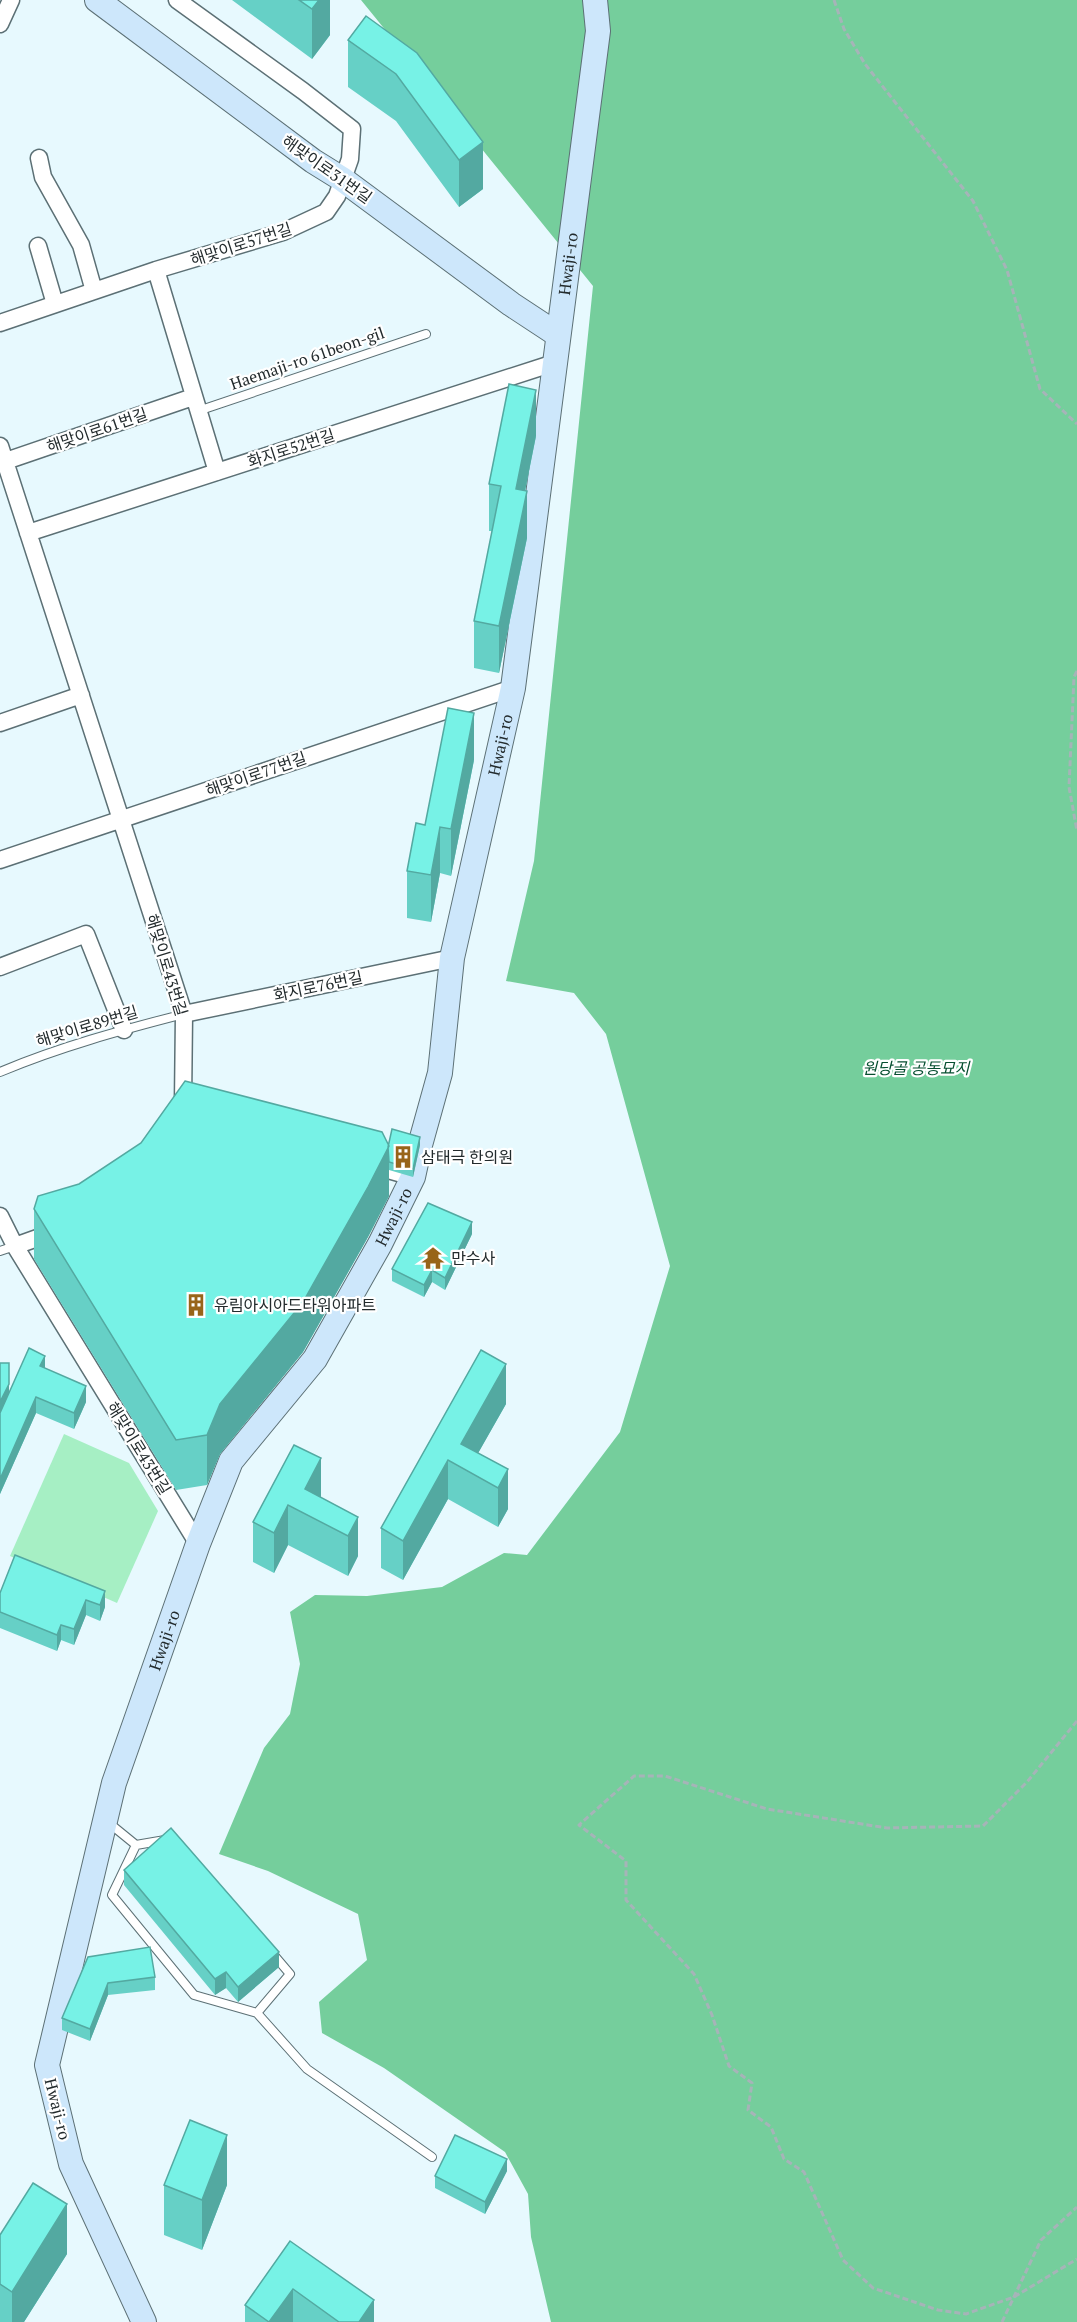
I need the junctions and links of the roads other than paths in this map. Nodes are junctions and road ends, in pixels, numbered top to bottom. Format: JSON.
{"nodes":[{"id":1,"x":11,"y":0,"type":"edge"},
{"id":2,"x":97,"y":0,"type":"edge"},
{"id":3,"x":177,"y":0,"type":"edge"},
{"id":4,"x":595,"y":0,"type":"edge"},
{"id":5,"x":0,"y":24,"type":"edge"},
{"id":6,"x":39,"y":158,"type":"dead end"},
{"id":7,"x":342,"y":179,"type":"junction"},
{"id":8,"x":38,"y":246,"type":"dead end"},
{"id":9,"x":156,"y":270,"type":"junction"},
{"id":10,"x":94,"y":291,"type":"junction"},
{"id":11,"x":55,"y":304,"type":"junction"},
{"id":12,"x":0,"y":323,"type":"edge"},
{"id":13,"x":426,"y":334,"type":"dead end"},
{"id":14,"x":558,"y":335,"type":"junction"},
{"id":15,"x":554,"y":363,"type":"junction"},
{"id":16,"x":196,"y":404,"type":"junction"},
{"id":17,"x":2,"y":457,"type":"edge"},
{"id":18,"x":217,"y":472,"type":"junction"},
{"id":19,"x":28,"y":533,"type":"junction"},
{"id":20,"x":513,"y":688,"type":"junction"},
{"id":21,"x":81,"y":695,"type":"junction"},
{"id":22,"x":0,"y":723,"type":"edge"},
{"id":23,"x":121,"y":819,"type":"junction"},
{"id":24,"x":0,"y":860,"type":"edge"},
{"id":25,"x":452,"y":957,"type":"junction"},
{"id":26,"x":0,"y":967,"type":"edge"},
{"id":27,"x":184,"y":1014,"type":"junction"},
{"id":28,"x":124,"y":1030,"type":"junction"},
{"id":29,"x":0,"y":1072,"type":"edge"},
{"id":30,"x":189,"y":1118,"type":"edge"},
{"id":31,"x":354,"y":1160,"type":"edge"},
{"id":32,"x":413,"y":1177,"type":"junction"},
{"id":33,"x":0,"y":1216,"type":"edge"},
{"id":34,"x":74,"y":1225,"type":"edge"},
{"id":35,"x":7,"y":1249,"type":"edge"},
{"id":36,"x":198,"y":1544,"type":"junction"},
{"id":37,"x":104,"y":1819,"type":"junction"},
{"id":38,"x":176,"y":1838,"type":"edge"},
{"id":39,"x":136,"y":1845,"type":"junction"},
{"id":40,"x":267,"y":1947,"type":"edge"},
{"id":41,"x":257,"y":2013,"type":"junction"},
{"id":42,"x":432,"y":2157,"type":"dead end"},
{"id":43,"x":144,"y":2322,"type":"edge"}],
"edges":[{"from":1,"to":5,"type":"street"},
{"from":2,"to":7,"type":"street","name":"해맞이로31번길"},
{"from":3,"to":7,"type":"street","name":"해맞이로57번길"},
{"from":4,"to":14,"type":"street","name":"Hwaji-ro"},
{"from":6,"to":10,"type":"street"},
{"from":7,"to":9,"type":"street","name":"해맞이로57번길"},
{"from":7,"to":14,"type":"street","name":"해맞이로31번길"},
{"from":8,"to":11,"type":"street"},
{"from":9,"to":10,"type":"street","name":"해맞이로57번길"},
{"from":9,"to":16,"type":"street"},
{"from":10,"to":11,"type":"street","name":"해맞이로57번길"},
{"from":11,"to":12,"type":"street","name":"해맞이로57번길"},
{"from":13,"to":16,"type":"lane","name":"Haemaji-ro 61beon-gil"},
{"from":14,"to":15,"type":"street","name":"Hwaji-ro"},
{"from":15,"to":18,"type":"street","name":"화지로52번길"},
{"from":15,"to":20,"type":"street","name":"Hwaji-ro"},
{"from":16,"to":17,"type":"street","name":"해맞이로61번길"},
{"from":16,"to":18,"type":"street"},
{"from":17,"to":19,"type":"street","name":"해맞이로43번길"},
{"from":18,"to":19,"type":"street","name":"화지로52번길"},
{"from":19,"to":21,"type":"street","name":"해맞이로43번길"},
{"from":20,"to":23,"type":"street","name":"해맞이로77번길"},
{"from":20,"to":25,"type":"street","name":"Hwaji-ro"},
{"from":21,"to":22,"type":"street"},
{"from":21,"to":23,"type":"street","name":"해맞이로43번길"},
{"from":23,"to":24,"type":"street","name":"해맞이로77번길"},
{"from":23,"to":27,"type":"street","name":"해맞이로43번길"},
{"from":25,"to":27,"type":"street","name":"화지로76번길"},
{"from":25,"to":32,"type":"street","name":"Hwaji-ro"},
{"from":26,"to":28,"type":"street"},
{"from":27,"to":28,"type":"lane","name":"해맞이로89번길"},
{"from":27,"to":30,"type":"street","name":"해맞이로43번길"},
{"from":28,"to":29,"type":"lane","name":"해맞이로89번길"},
{"from":31,"to":32,"type":"street"},
{"from":32,"to":36,"type":"street","name":"Hwaji-ro"},
{"from":33,"to":35,"type":"street","name":"해맞이로43번길"},
{"from":34,"to":35,"type":"street"},
{"from":35,"to":36,"type":"street","name":"해맞이로43번길"},
{"from":36,"to":37,"type":"street","name":"Hwaji-ro"},
{"from":37,"to":39,"type":"lane"},
{"from":37,"to":43,"type":"street","name":"Hwaji-ro"},
{"from":38,"to":39,"type":"lane"},
{"from":39,"to":41,"type":"lane"},
{"from":40,"to":41,"type":"lane"},
{"from":41,"to":42,"type":"lane"}]}
